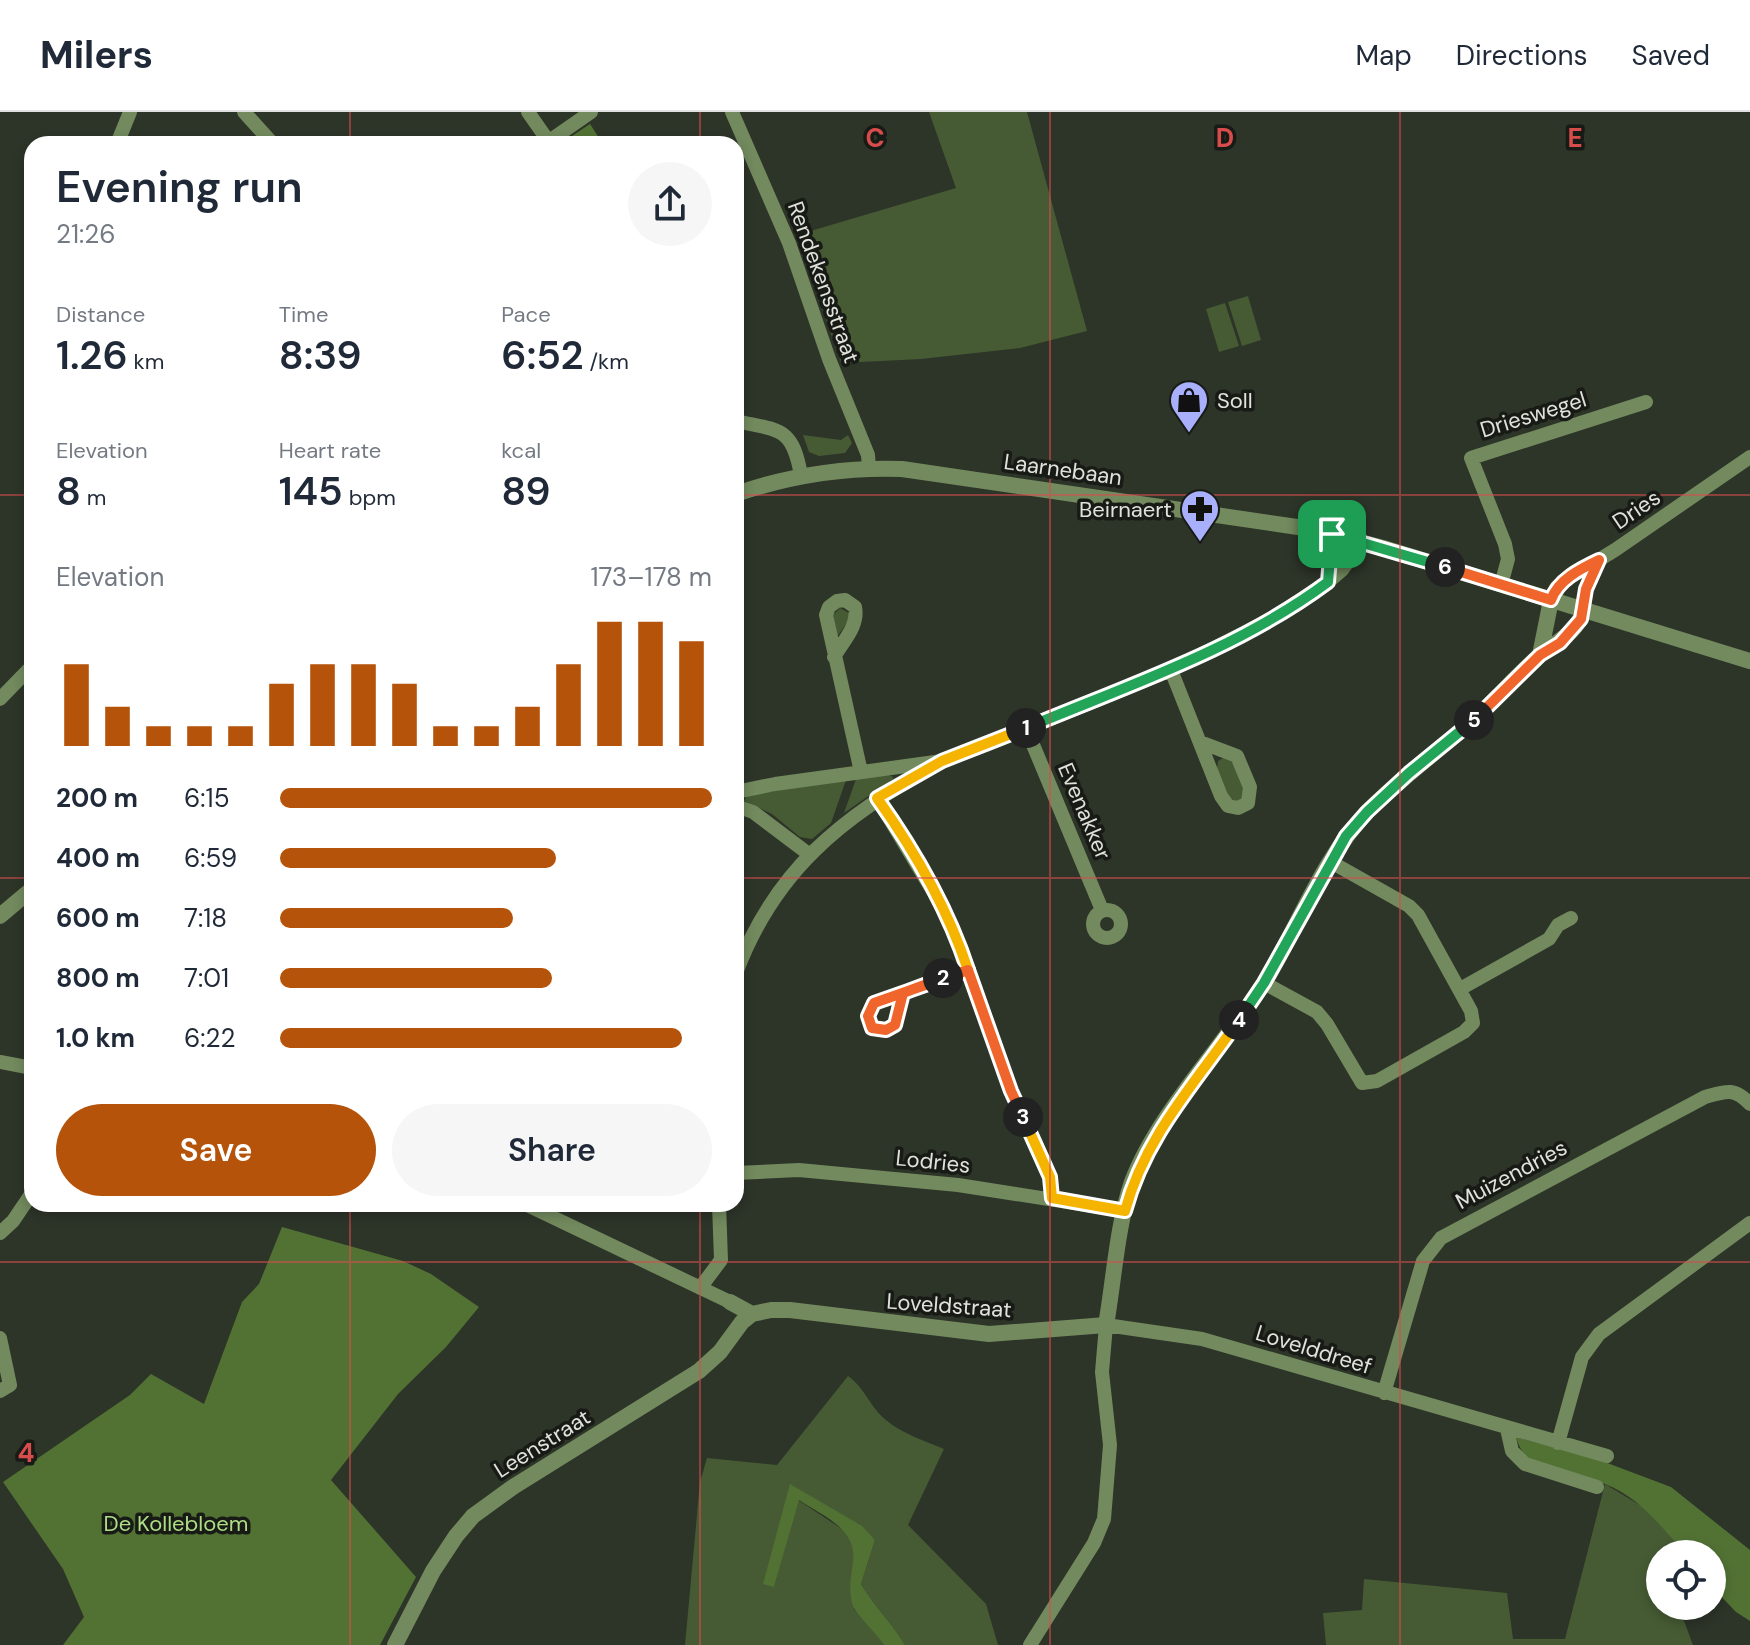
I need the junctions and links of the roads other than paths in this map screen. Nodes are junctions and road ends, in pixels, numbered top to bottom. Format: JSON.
{"nodes":[{"id":1,"x":130,"y":112,"type":"edge"},
{"id":2,"x":244,"y":112,"type":"edge"},
{"id":3,"x":528,"y":112,"type":"edge"},
{"id":4,"x":591,"y":112,"type":"edge"},
{"id":5,"x":732,"y":112,"type":"edge"},
{"id":6,"x":120,"y":136,"type":"edge"},
{"id":7,"x":266,"y":136,"type":"edge"},
{"id":8,"x":543,"y":136,"type":"edge"},
{"id":9,"x":557,"y":136,"type":"edge"},
{"id":10,"x":742,"y":136,"type":"edge"},
{"id":11,"x":744,"y":140,"type":"edge"},
{"id":12,"x":1646,"y":402,"type":"dead end"},
{"id":13,"x":744,"y":423,"type":"edge"},
{"id":14,"x":1750,"y":457,"type":"edge"},
{"id":15,"x":869,"y":468,"type":"junction"},
{"id":16,"x":800,"y":470,"type":"junction"},
{"id":17,"x":744,"y":491,"type":"edge"},
{"id":18,"x":1332,"y":534,"type":"junction"},
{"id":19,"x":1362,"y":542,"type":"junction"},
{"id":20,"x":1599,"y":560,"type":"junction"},
{"id":21,"x":1328,"y":582,"type":"junction"},
{"id":22,"x":1501,"y":585,"type":"junction"},
{"id":23,"x":1551,"y":600,"type":"junction"},
{"id":24,"x":1583,"y":611,"type":"junction"},
{"id":25,"x":1540,"y":655,"type":"junction"},
{"id":26,"x":834,"y":657,"type":"dead end"},
{"id":27,"x":1750,"y":661,"type":"edge"},
{"id":28,"x":1171,"y":670,"type":"junction"},
{"id":29,"x":24,"y":673,"type":"edge"},
{"id":30,"x":0,"y":699,"type":"edge"},
{"id":31,"x":1026,"y":728,"type":"junction"},
{"id":32,"x":1200,"y":742,"type":"junction"},
{"id":33,"x":942,"y":761,"type":"junction"},
{"id":34,"x":861,"y":772,"type":"junction"},
{"id":35,"x":744,"y":791,"type":"edge"},
{"id":36,"x":877,"y":798,"type":"junction"},
{"id":37,"x":744,"y":809,"type":"edge"},
{"id":38,"x":810,"y":855,"type":"junction"},
{"id":39,"x":1331,"y":862,"type":"junction"},
{"id":40,"x":24,"y":896,"type":"edge"},
{"id":41,"x":1102,"y":910,"type":"dead end"},
{"id":42,"x":0,"y":916,"type":"edge"},
{"id":43,"x":1571,"y":918,"type":"dead end"},
{"id":44,"x":744,"y":954,"type":"edge"},
{"id":45,"x":968,"y":970,"type":"junction"},
{"id":46,"x":1264,"y":983,"type":"junction"},
{"id":47,"x":1460,"y":989,"type":"junction"},
{"id":48,"x":903,"y":993,"type":"dead end"},
{"id":49,"x":0,"y":1062,"type":"edge"},
{"id":50,"x":24,"y":1066,"type":"edge"},
{"id":51,"x":1750,"y":1104,"type":"edge"},
{"id":52,"x":744,"y":1173,"type":"edge"},
{"id":53,"x":1052,"y":1198,"type":"junction"},
{"id":54,"x":24,"y":1205,"type":"edge"},
{"id":55,"x":1125,"y":1211,"type":"junction"},
{"id":56,"x":542,"y":1212,"type":"edge"},
{"id":57,"x":719,"y":1212,"type":"edge"},
{"id":58,"x":1750,"y":1223,"type":"edge"},
{"id":59,"x":0,"y":1233,"type":"edge"},
{"id":60,"x":700,"y":1288,"type":"junction"},
{"id":61,"x":730,"y":1302,"type":"joint"},
{"id":62,"x":752,"y":1314,"type":"junction"},
{"id":63,"x":1106,"y":1325,"type":"junction"},
{"id":64,"x":0,"y":1338,"type":"edge"},
{"id":65,"x":0,"y":1391,"type":"edge"},
{"id":66,"x":1384,"y":1393,"type":"junction"},
{"id":67,"x":1507,"y":1429,"type":"junction"},
{"id":68,"x":1558,"y":1443,"type":"junction"},
{"id":69,"x":1607,"y":1456,"type":"dead end"},
{"id":70,"x":1597,"y":1487,"type":"dead end"},
{"id":71,"x":395,"y":1645,"type":"edge"},
{"id":72,"x":1030,"y":1645,"type":"edge"}],
"edges":[{"from":1,"to":6,"type":"street"},
{"from":2,"to":7,"type":"street"},
{"from":3,"to":8,"type":"street"},
{"from":4,"to":9,"type":"street"},
{"from":5,"to":10,"type":"street","name":"Rendekensstraat"},
{"from":11,"to":15,"type":"street","name":"Rendekensstraat"},
{"from":12,"to":22,"type":"street","name":"Drieswegel"},
{"from":13,"to":16,"type":"street"},
{"from":14,"to":20,"type":"street","name":"Dries"},
{"from":15,"to":16,"type":"street","name":"Laarnebaan"},
{"from":15,"to":18,"type":"street","name":"Laarnebaan"},
{"from":16,"to":17,"type":"street","name":"Laarnebaan"},
{"from":18,"to":19,"type":"street","name":"Laarnebaan"},
{"from":18,"to":21,"type":"street"},
{"from":19,"to":21,"type":"street"},
{"from":19,"to":22,"type":"street","name":"Laarnebaan"},
{"from":20,"to":23,"type":"street","name":"Dries"},
{"from":20,"to":24,"type":"street"},
{"from":21,"to":28,"type":"street"},
{"from":22,"to":23,"type":"street","name":"Laarnebaan"},
{"from":23,"to":24,"type":"street","name":"Laarnebaan"},
{"from":23,"to":25,"type":"street"},
{"from":24,"to":25,"type":"street"},
{"from":24,"to":27,"type":"street","name":"Laarnebaan"},
{"from":25,"to":39,"type":"street"},
{"from":26,"to":34,"type":"street"},
{"from":28,"to":31,"type":"street"},
{"from":28,"to":32,"type":"street"},
{"from":29,"to":30,"type":"street"},
{"from":31,"to":33,"type":"street"},
{"from":31,"to":41,"type":"street","name":"Evenakker"},
{"from":32,"to":32,"type":"street"},
{"from":33,"to":34,"type":"street"},
{"from":33,"to":36,"type":"street"},
{"from":34,"to":35,"type":"street"},
{"from":36,"to":38,"type":"street"},
{"from":36,"to":45,"type":"street"},
{"from":37,"to":38,"type":"street"},
{"from":38,"to":44,"type":"street"},
{"from":39,"to":46,"type":"street"},
{"from":39,"to":47,"type":"street"},
{"from":40,"to":42,"type":"street"},
{"from":43,"to":47,"type":"street"},
{"from":45,"to":48,"type":"street"},
{"from":45,"to":53,"type":"street"},
{"from":46,"to":47,"type":"street"},
{"from":46,"to":55,"type":"street"},
{"from":49,"to":50,"type":"street"},
{"from":51,"to":66,"type":"street","name":"Muizendries"},
{"from":52,"to":53,"type":"street","name":"Lodries"},
{"from":53,"to":55,"type":"street","name":"Lodries"},
{"from":54,"to":59,"type":"street"},
{"from":55,"to":63,"type":"street"},
{"from":56,"to":60,"type":"street"},
{"from":57,"to":60,"type":"street"},
{"from":58,"to":68,"type":"street"},
{"from":60,"to":61,"type":"street"},
{"from":61,"to":62,"type":"street"},
{"from":62,"to":63,"type":"street","name":"Loveldstraat"},
{"from":62,"to":71,"type":"street","name":"Leenstraat"},
{"from":63,"to":66,"type":"street","name":"Lovelddreef"},
{"from":63,"to":72,"type":"street"},
{"from":64,"to":65,"type":"street"},
{"from":66,"to":67,"type":"street","name":"Lovelddreef"},
{"from":67,"to":68,"type":"street","name":"Lovelddreef"},
{"from":67,"to":70,"type":"street"},
{"from":68,"to":69,"type":"street","name":"Lovelddreef"}]}
